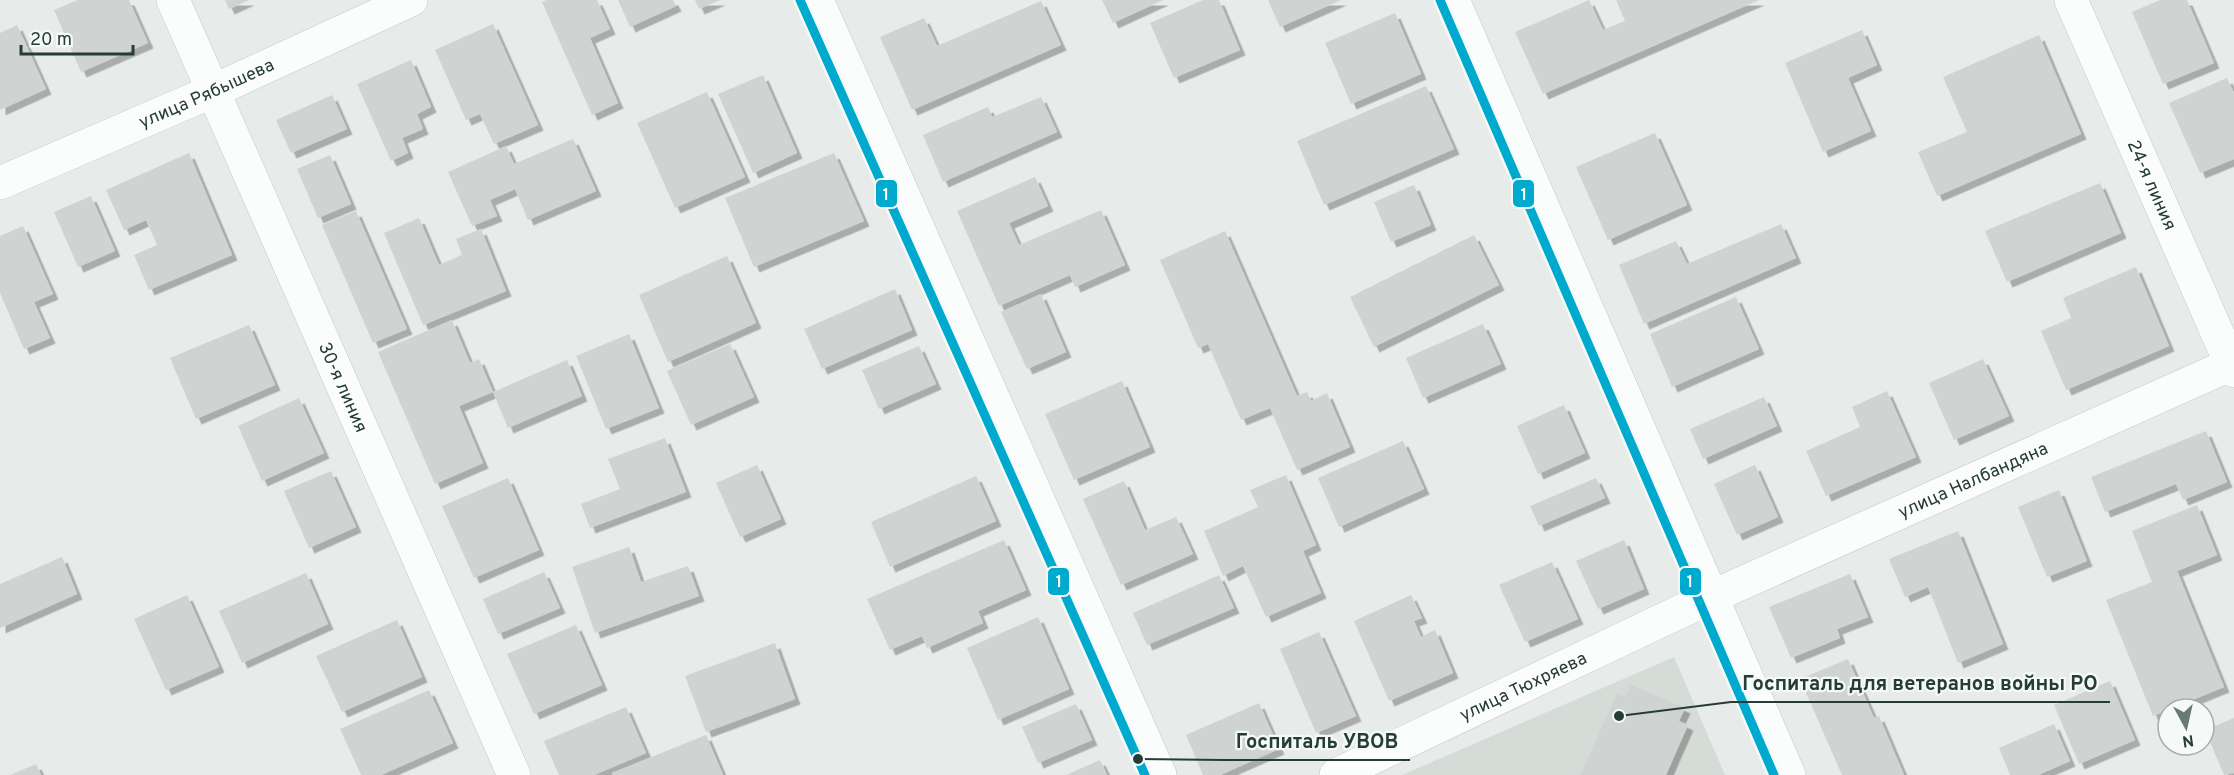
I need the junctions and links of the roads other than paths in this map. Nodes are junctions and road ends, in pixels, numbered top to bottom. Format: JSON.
{"nodes":[{"id":1,"x":173,"y":0,"type":"edge"},
{"id":2,"x":411,"y":0,"type":"edge"},
{"id":3,"x":817,"y":0,"type":"edge"},
{"id":4,"x":1453,"y":0,"type":"edge"},
{"id":5,"x":2071,"y":0,"type":"edge"},
{"id":6,"x":213,"y":91,"type":"junction"},
{"id":7,"x":0,"y":183,"type":"edge"},
{"id":8,"x":2233,"y":366,"type":"edge"},
{"id":9,"x":1711,"y":597,"type":"junction"},
{"id":10,"x":514,"y":775,"type":"edge"},
{"id":11,"x":1160,"y":775,"type":"edge"},
{"id":12,"x":1336,"y":775,"type":"edge"},
{"id":13,"x":1789,"y":775,"type":"edge"}],
"edges":[{"from":1,"to":6,"type":"street","name":"30-я линия"},
{"from":2,"to":6,"type":"street","name":"улица Рябышева"},
{"from":3,"to":11,"type":"street"},
{"from":4,"to":9,"type":"street"},
{"from":5,"to":8,"type":"street","name":"24-я линия"},
{"from":6,"to":7,"type":"street","name":"улица Рябышева"},
{"from":6,"to":10,"type":"street","name":"30-я линия"},
{"from":8,"to":9,"type":"street","name":"улица Налбандяна"},
{"from":9,"to":12,"type":"street","name":"улица Тюхряева"},
{"from":9,"to":13,"type":"street"}]}
